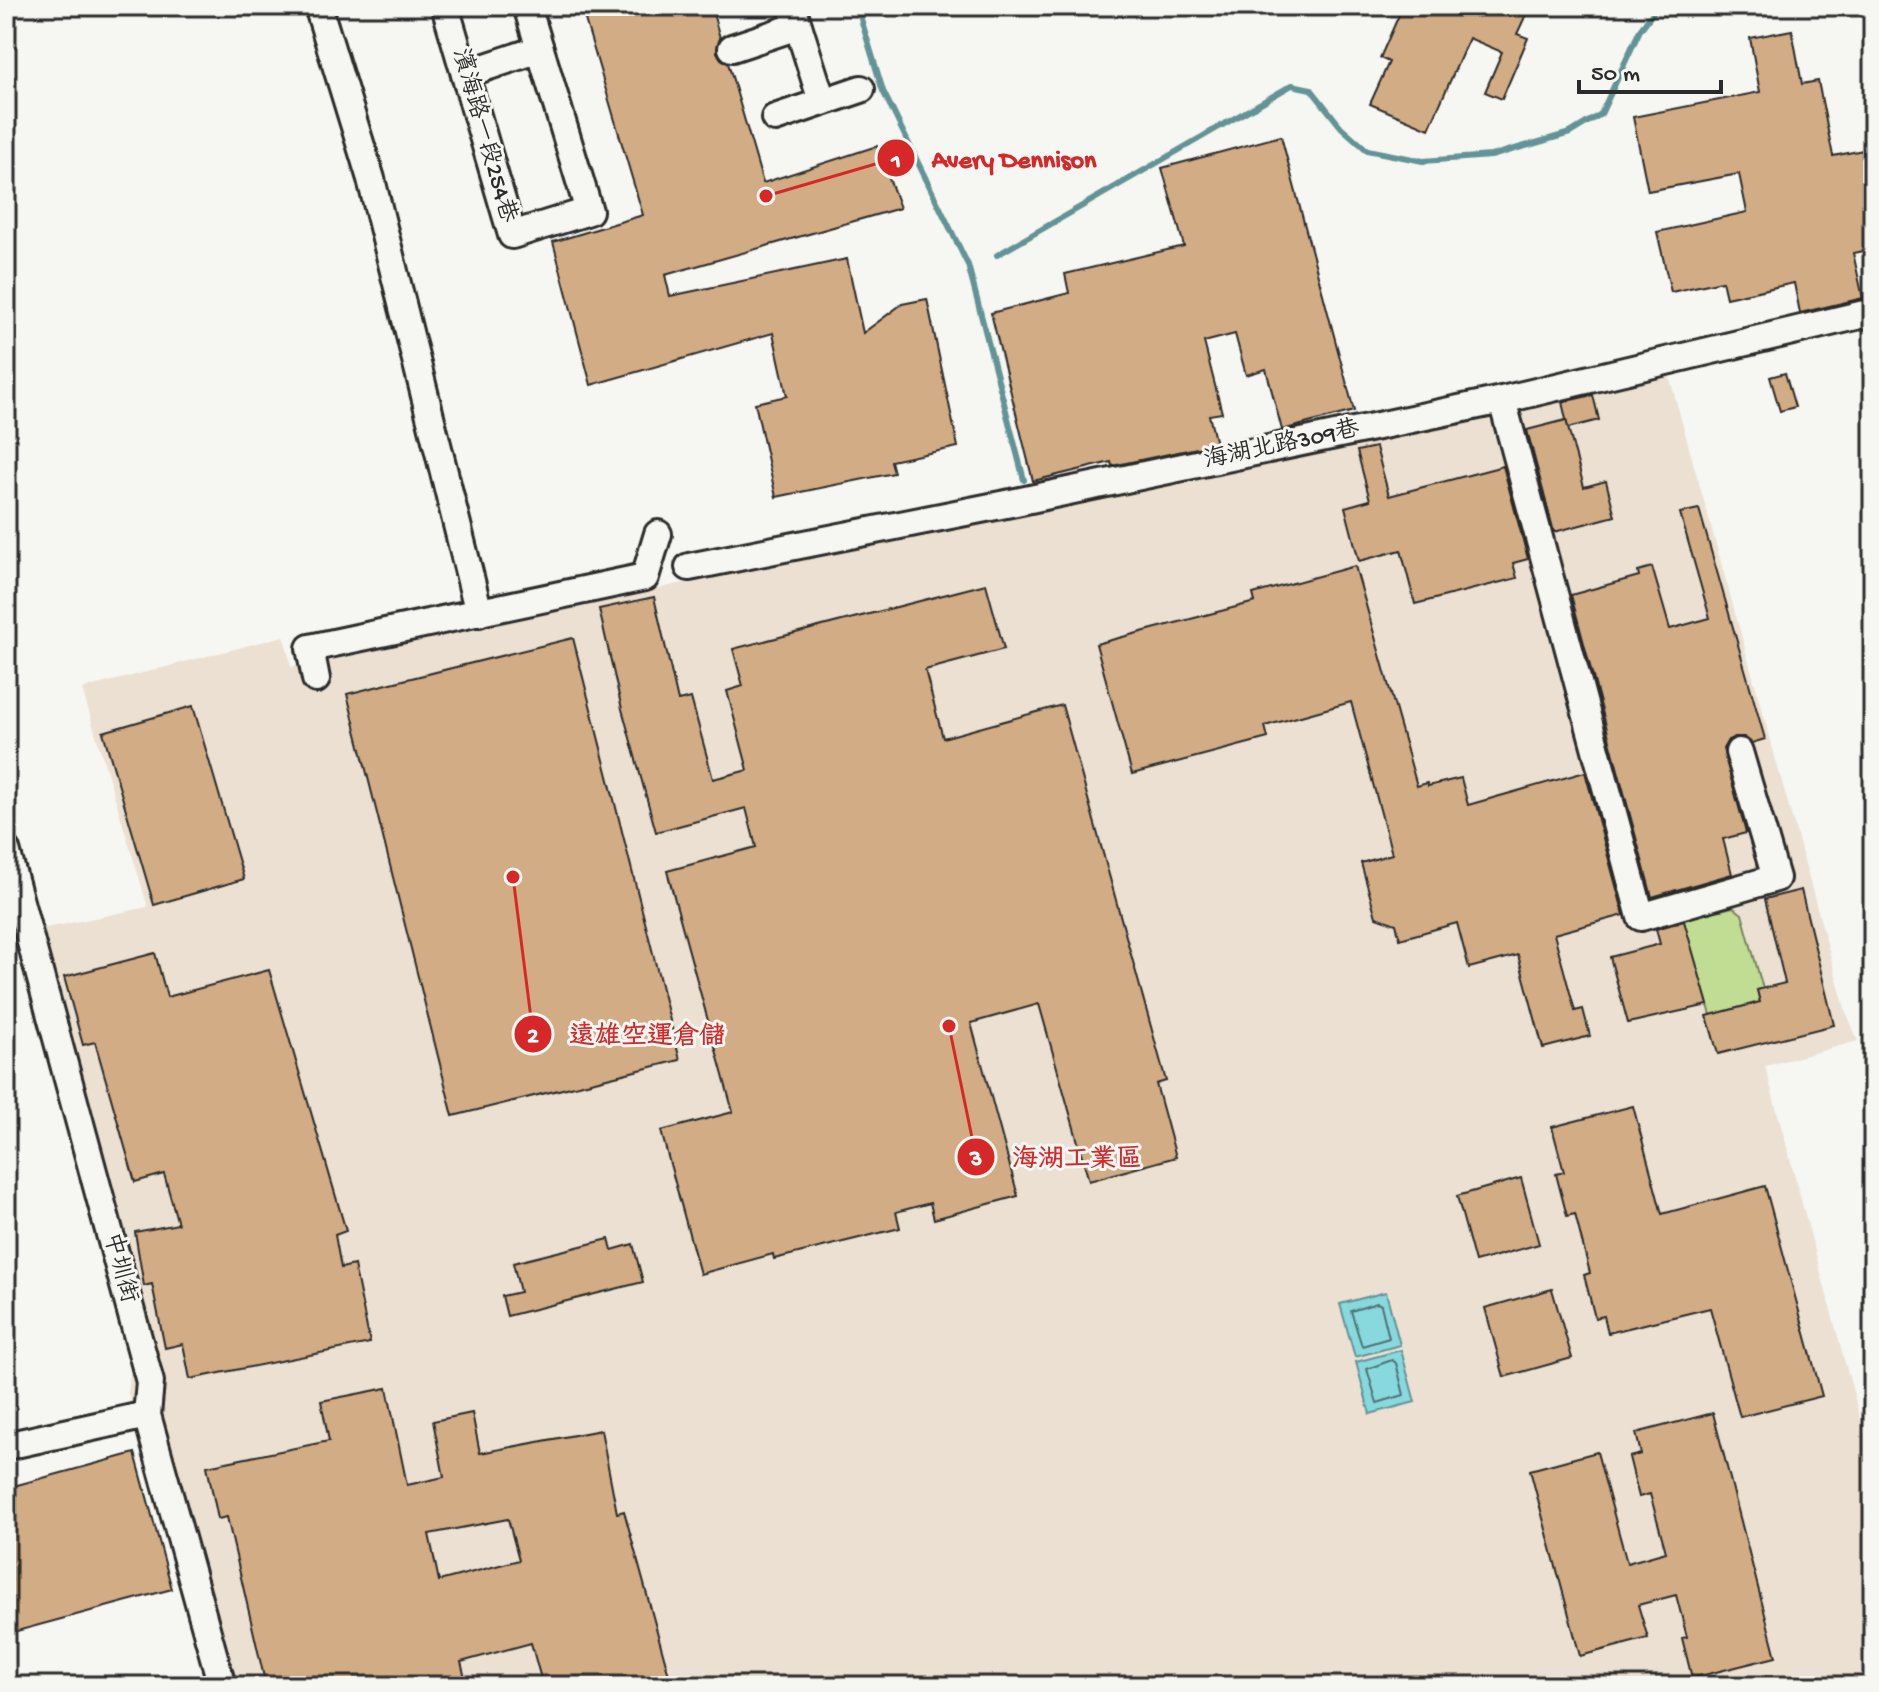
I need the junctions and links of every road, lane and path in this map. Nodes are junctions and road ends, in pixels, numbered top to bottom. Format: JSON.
{"nodes":[{"id":1,"x":318,"y":6,"type":"edge"},
{"id":2,"x":445,"y":6,"type":"edge"},
{"id":3,"x":527,"y":6,"type":"edge"},
{"id":4,"x":795,"y":16,"type":"edge"},
{"id":5,"x":732,"y":48,"type":"dead end"},
{"id":6,"x":540,"y":49,"type":"junction"},
{"id":7,"x":465,"y":74,"type":"junction"},
{"id":8,"x":861,"y":89,"type":"dead end"},
{"id":9,"x":822,"y":101,"type":"junction"},
{"id":10,"x":775,"y":118,"type":"dead end"},
{"id":11,"x":1873,"y":312,"type":"edge"},
{"id":12,"x":1502,"y":400,"type":"junction"},
{"id":13,"x":658,"y":534,"type":"dead end"},
{"id":14,"x":689,"y":567,"type":"dead end"},
{"id":15,"x":479,"y":613,"type":"junction"},
{"id":16,"x":316,"y":679,"type":"dead end"},
{"id":17,"x":1739,"y":752,"type":"dead end"},
{"id":18,"x":6,"y":850,"type":"edge"},
{"id":19,"x":147,"y":1415,"type":"junction"},
{"id":20,"x":6,"y":1446,"type":"edge"},
{"id":21,"x":222,"y":1686,"type":"edge"}],
"edges":[{"from":1,"to":15,"type":"street"},
{"from":2,"to":7,"type":"street","name":"濱海路一段254巷"},
{"from":3,"to":6,"type":"street"},
{"from":4,"to":5,"type":"street"},
{"from":4,"to":9,"type":"street"},
{"from":6,"to":7,"type":"street"},
{"from":6,"to":7,"type":"street","name":"濱海路一段254巷"},
{"from":8,"to":9,"type":"street"},
{"from":9,"to":10,"type":"street"},
{"from":11,"to":12,"type":"street","name":"海湖北路309巷"},
{"from":12,"to":14,"type":"street","name":"海湖北路309巷"},
{"from":12,"to":17,"type":"street"},
{"from":13,"to":15,"type":"street"},
{"from":15,"to":16,"type":"street"},
{"from":18,"to":19,"type":"street","name":"中圳街"},
{"from":19,"to":20,"type":"street"},
{"from":19,"to":21,"type":"street","name":"中圳街"}]}
